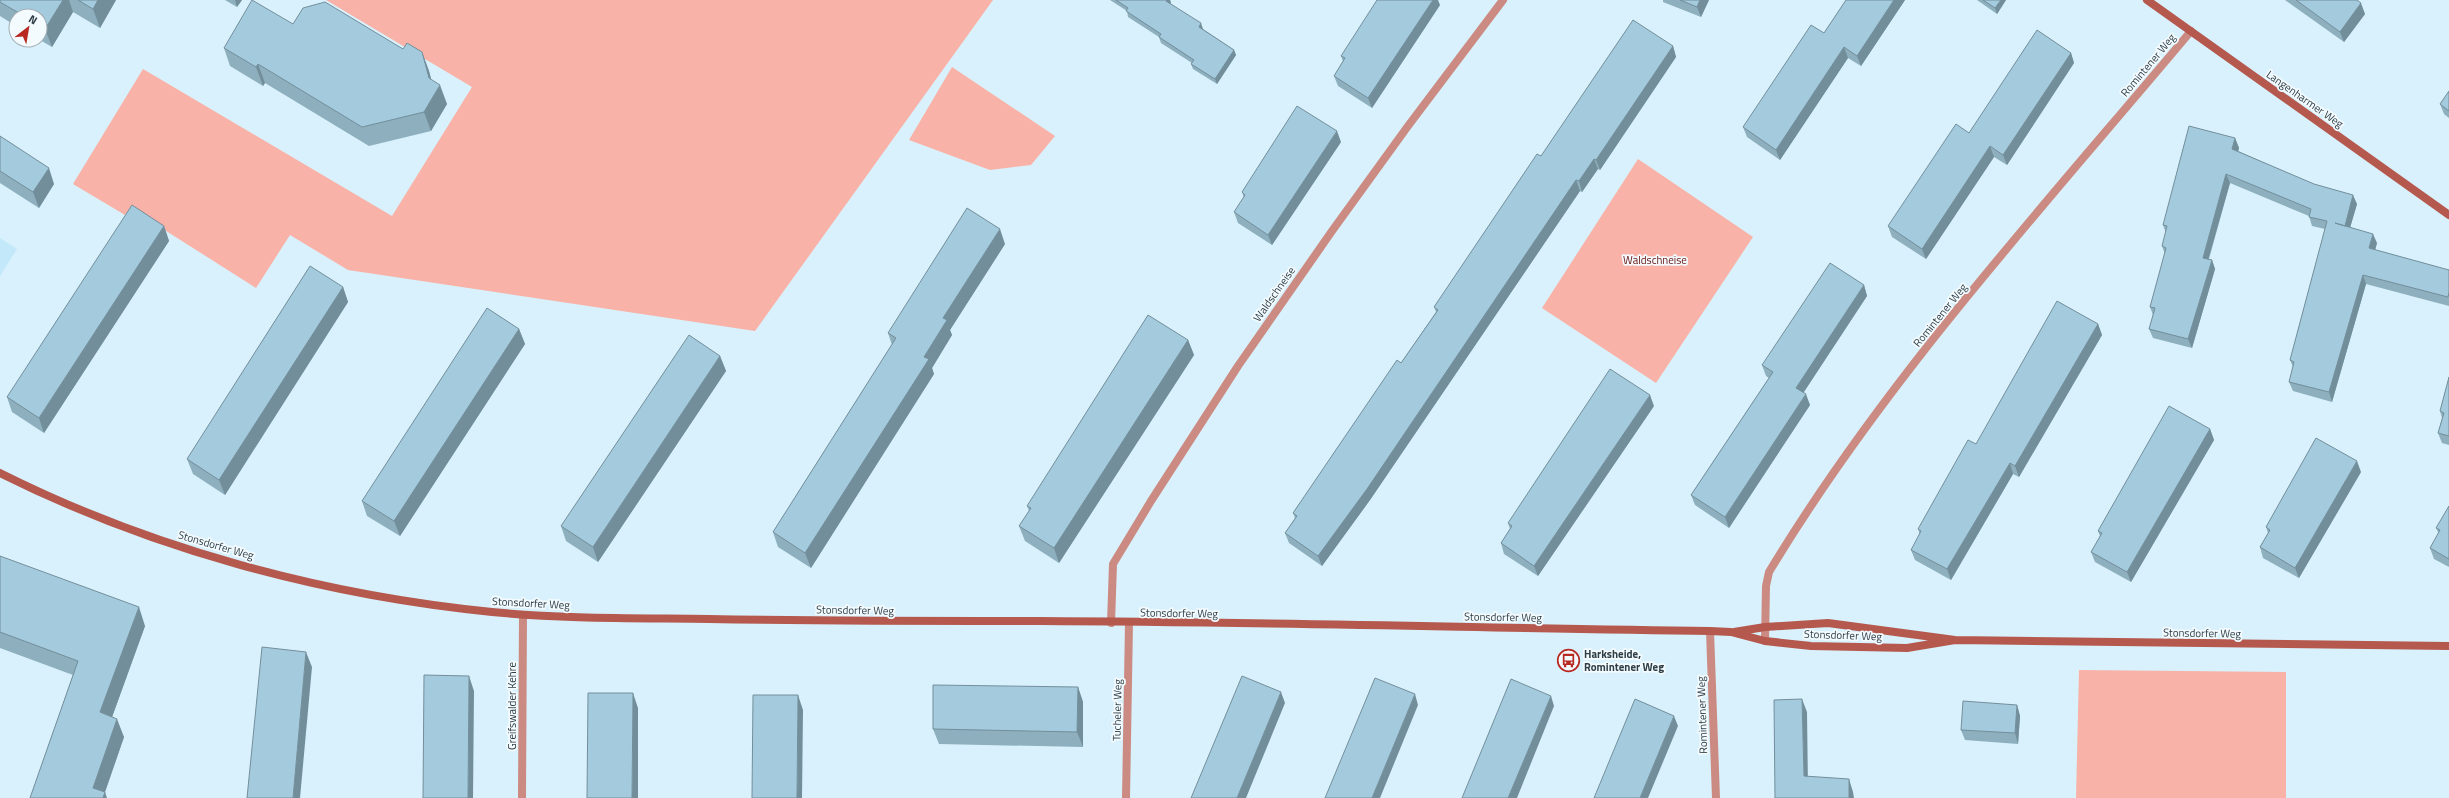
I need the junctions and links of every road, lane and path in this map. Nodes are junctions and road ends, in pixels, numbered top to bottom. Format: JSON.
{"nodes":[{"id":1,"x":1504,"y":0,"type":"edge"},
{"id":2,"x":2148,"y":0,"type":"edge"},
{"id":3,"x":2191,"y":31,"type":"junction"},
{"id":4,"x":2449,"y":215,"type":"edge"},
{"id":5,"x":0,"y":473,"type":"edge"},
{"id":6,"x":523,"y":615,"type":"junction"},
{"id":7,"x":1111,"y":623,"type":"junction"},
{"id":8,"x":1129,"y":623,"type":"junction"},
{"id":9,"x":1765,"y":626,"type":"junction"},
{"id":10,"x":1710,"y":631,"type":"junction"},
{"id":11,"x":1731,"y":632,"type":"junction"},
{"id":12,"x":1955,"y":640,"type":"junction"},
{"id":13,"x":1765,"y":641,"type":"junction"},
{"id":14,"x":2449,"y":646,"type":"edge"},
{"id":15,"x":522,"y":798,"type":"edge"},
{"id":16,"x":1126,"y":798,"type":"edge"},
{"id":17,"x":1716,"y":798,"type":"edge"}],
"edges":[{"from":1,"to":7,"type":"street","name":"Waldschneise"},
{"from":2,"to":3,"type":"main road","name":"Langenharmer Weg"},
{"from":3,"to":4,"type":"main road","name":"Langenharmer Weg"},
{"from":3,"to":9,"type":"street","name":"Romintener Weg"},
{"from":5,"to":6,"type":"main road","name":"Stonsdorfer Weg"},
{"from":6,"to":7,"type":"main road","name":"Stonsdorfer Weg"},
{"from":6,"to":15,"type":"street","name":"Greifswalder Kehre"},
{"from":7,"to":8,"type":"main road","name":"Stonsdorfer Weg"},
{"from":8,"to":10,"type":"main road","name":"Stonsdorfer Weg"},
{"from":8,"to":16,"type":"street","name":"Tucheler Weg"},
{"from":9,"to":11,"type":"main road","name":"Stonsdorfer Weg"},
{"from":9,"to":12,"type":"main road","name":"Stonsdorfer Weg"},
{"from":9,"to":13,"type":"street","name":"Romintener Weg"},
{"from":10,"to":11,"type":"main road","name":"Stonsdorfer Weg"},
{"from":10,"to":17,"type":"street","name":"Romintener Weg"},
{"from":11,"to":13,"type":"main road","name":"Stonsdorfer Weg"},
{"from":12,"to":13,"type":"main road","name":"Stonsdorfer Weg"},
{"from":12,"to":14,"type":"main road","name":"Stonsdorfer Weg"}]}
